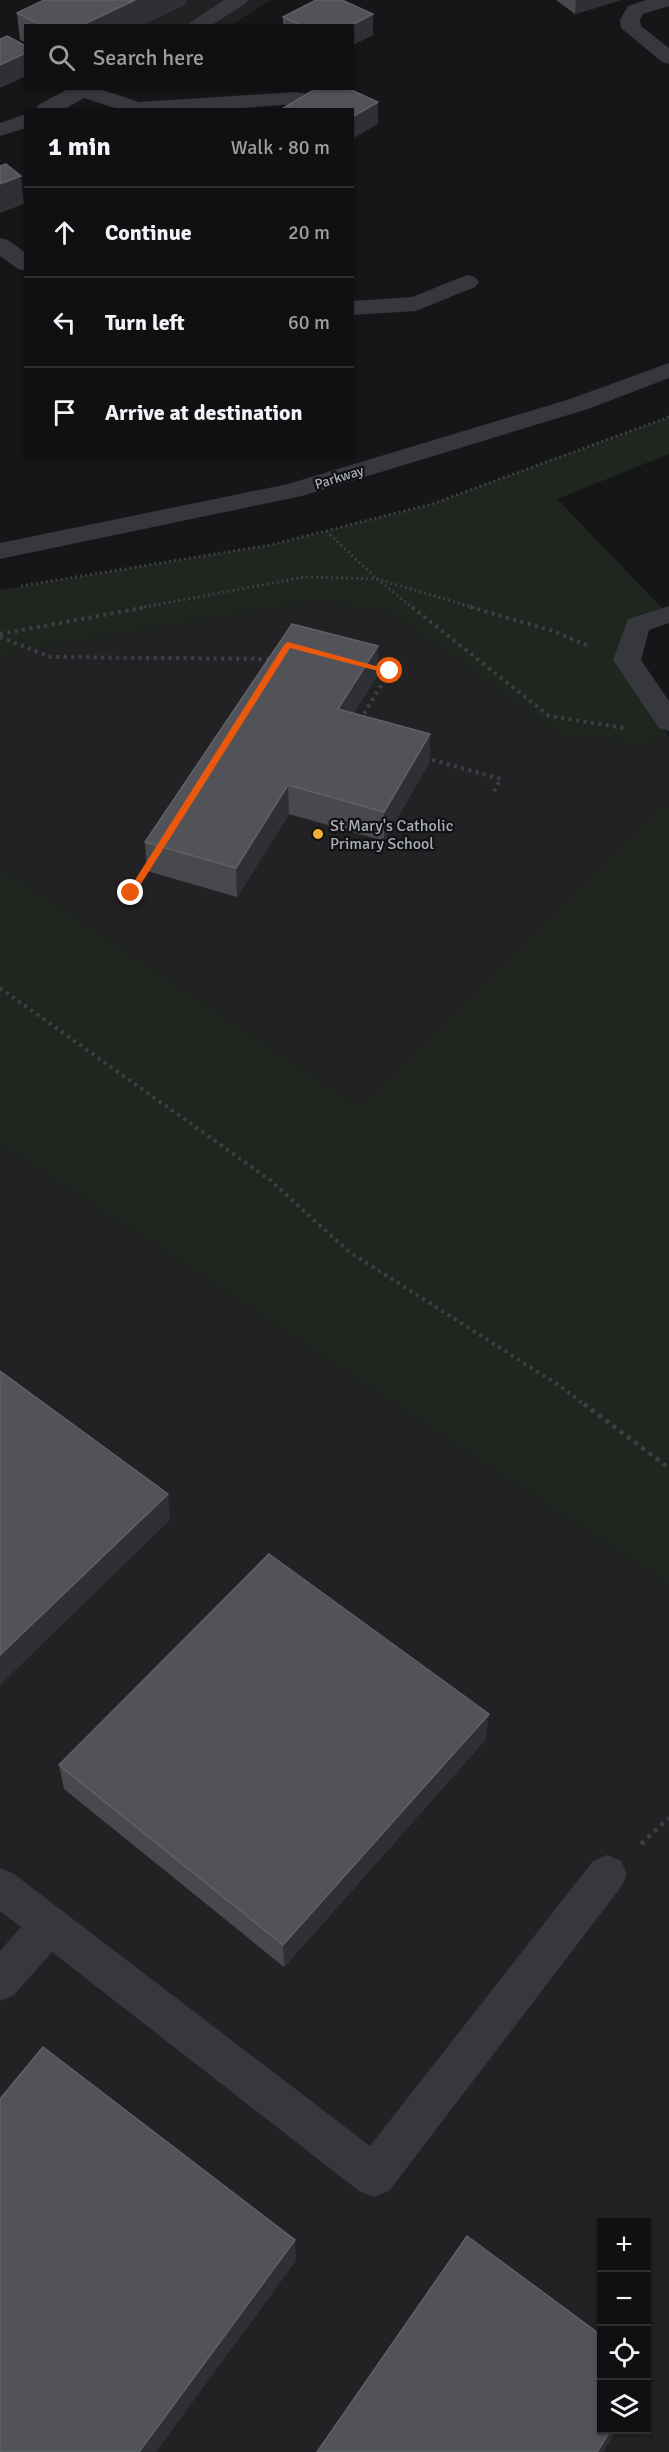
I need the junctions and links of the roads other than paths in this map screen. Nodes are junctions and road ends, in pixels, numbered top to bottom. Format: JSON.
{"nodes":[{"id":1,"x":238,"y":0,"type":"edge"},
{"id":2,"x":664,"y":0,"type":"edge"},
{"id":3,"x":214,"y":5,"type":"edge"},
{"id":4,"x":197,"y":24,"type":"edge"},
{"id":5,"x":669,"y":58,"type":"edge"},
{"id":6,"x":84,"y":90,"type":"edge"},
{"id":7,"x":296,"y":98,"type":"edge"},
{"id":8,"x":50,"y":108,"type":"edge"},
{"id":9,"x":24,"y":120,"type":"edge"},
{"id":10,"x":0,"y":130,"type":"edge"},
{"id":11,"x":24,"y":235,"type":"edge"},
{"id":12,"x":0,"y":244,"type":"edge"},
{"id":13,"x":24,"y":262,"type":"edge"},
{"id":14,"x":467,"y":282,"type":"dead end"},
{"id":15,"x":354,"y":308,"type":"edge"},
{"id":16,"x":669,"y":370,"type":"edge"},
{"id":17,"x":0,"y":551,"type":"edge"},
{"id":18,"x":669,"y":614,"type":"edge"},
{"id":19,"x":669,"y":722,"type":"edge"},
{"id":20,"x":607,"y":1874,"type":"dead end"},
{"id":21,"x":0,"y":1887,"type":"edge"},
{"id":22,"x":49,"y":1925,"type":"junction"},
{"id":23,"x":0,"y":1981,"type":"edge"}],
"edges":[{"from":1,"to":3,"type":"street"},
{"from":2,"to":5,"type":"street"},
{"from":3,"to":4,"type":"street"},
{"from":6,"to":7,"type":"street"},
{"from":6,"to":8,"type":"street"},
{"from":9,"to":10,"type":"street"},
{"from":11,"to":12,"type":"street"},
{"from":12,"to":13,"type":"street"},
{"from":14,"to":15,"type":"street"},
{"from":16,"to":17,"type":"street","name":"Parkway"},
{"from":18,"to":19,"type":"street"},
{"from":20,"to":22,"type":"street"},
{"from":21,"to":22,"type":"street"},
{"from":22,"to":23,"type":"street"}]}
